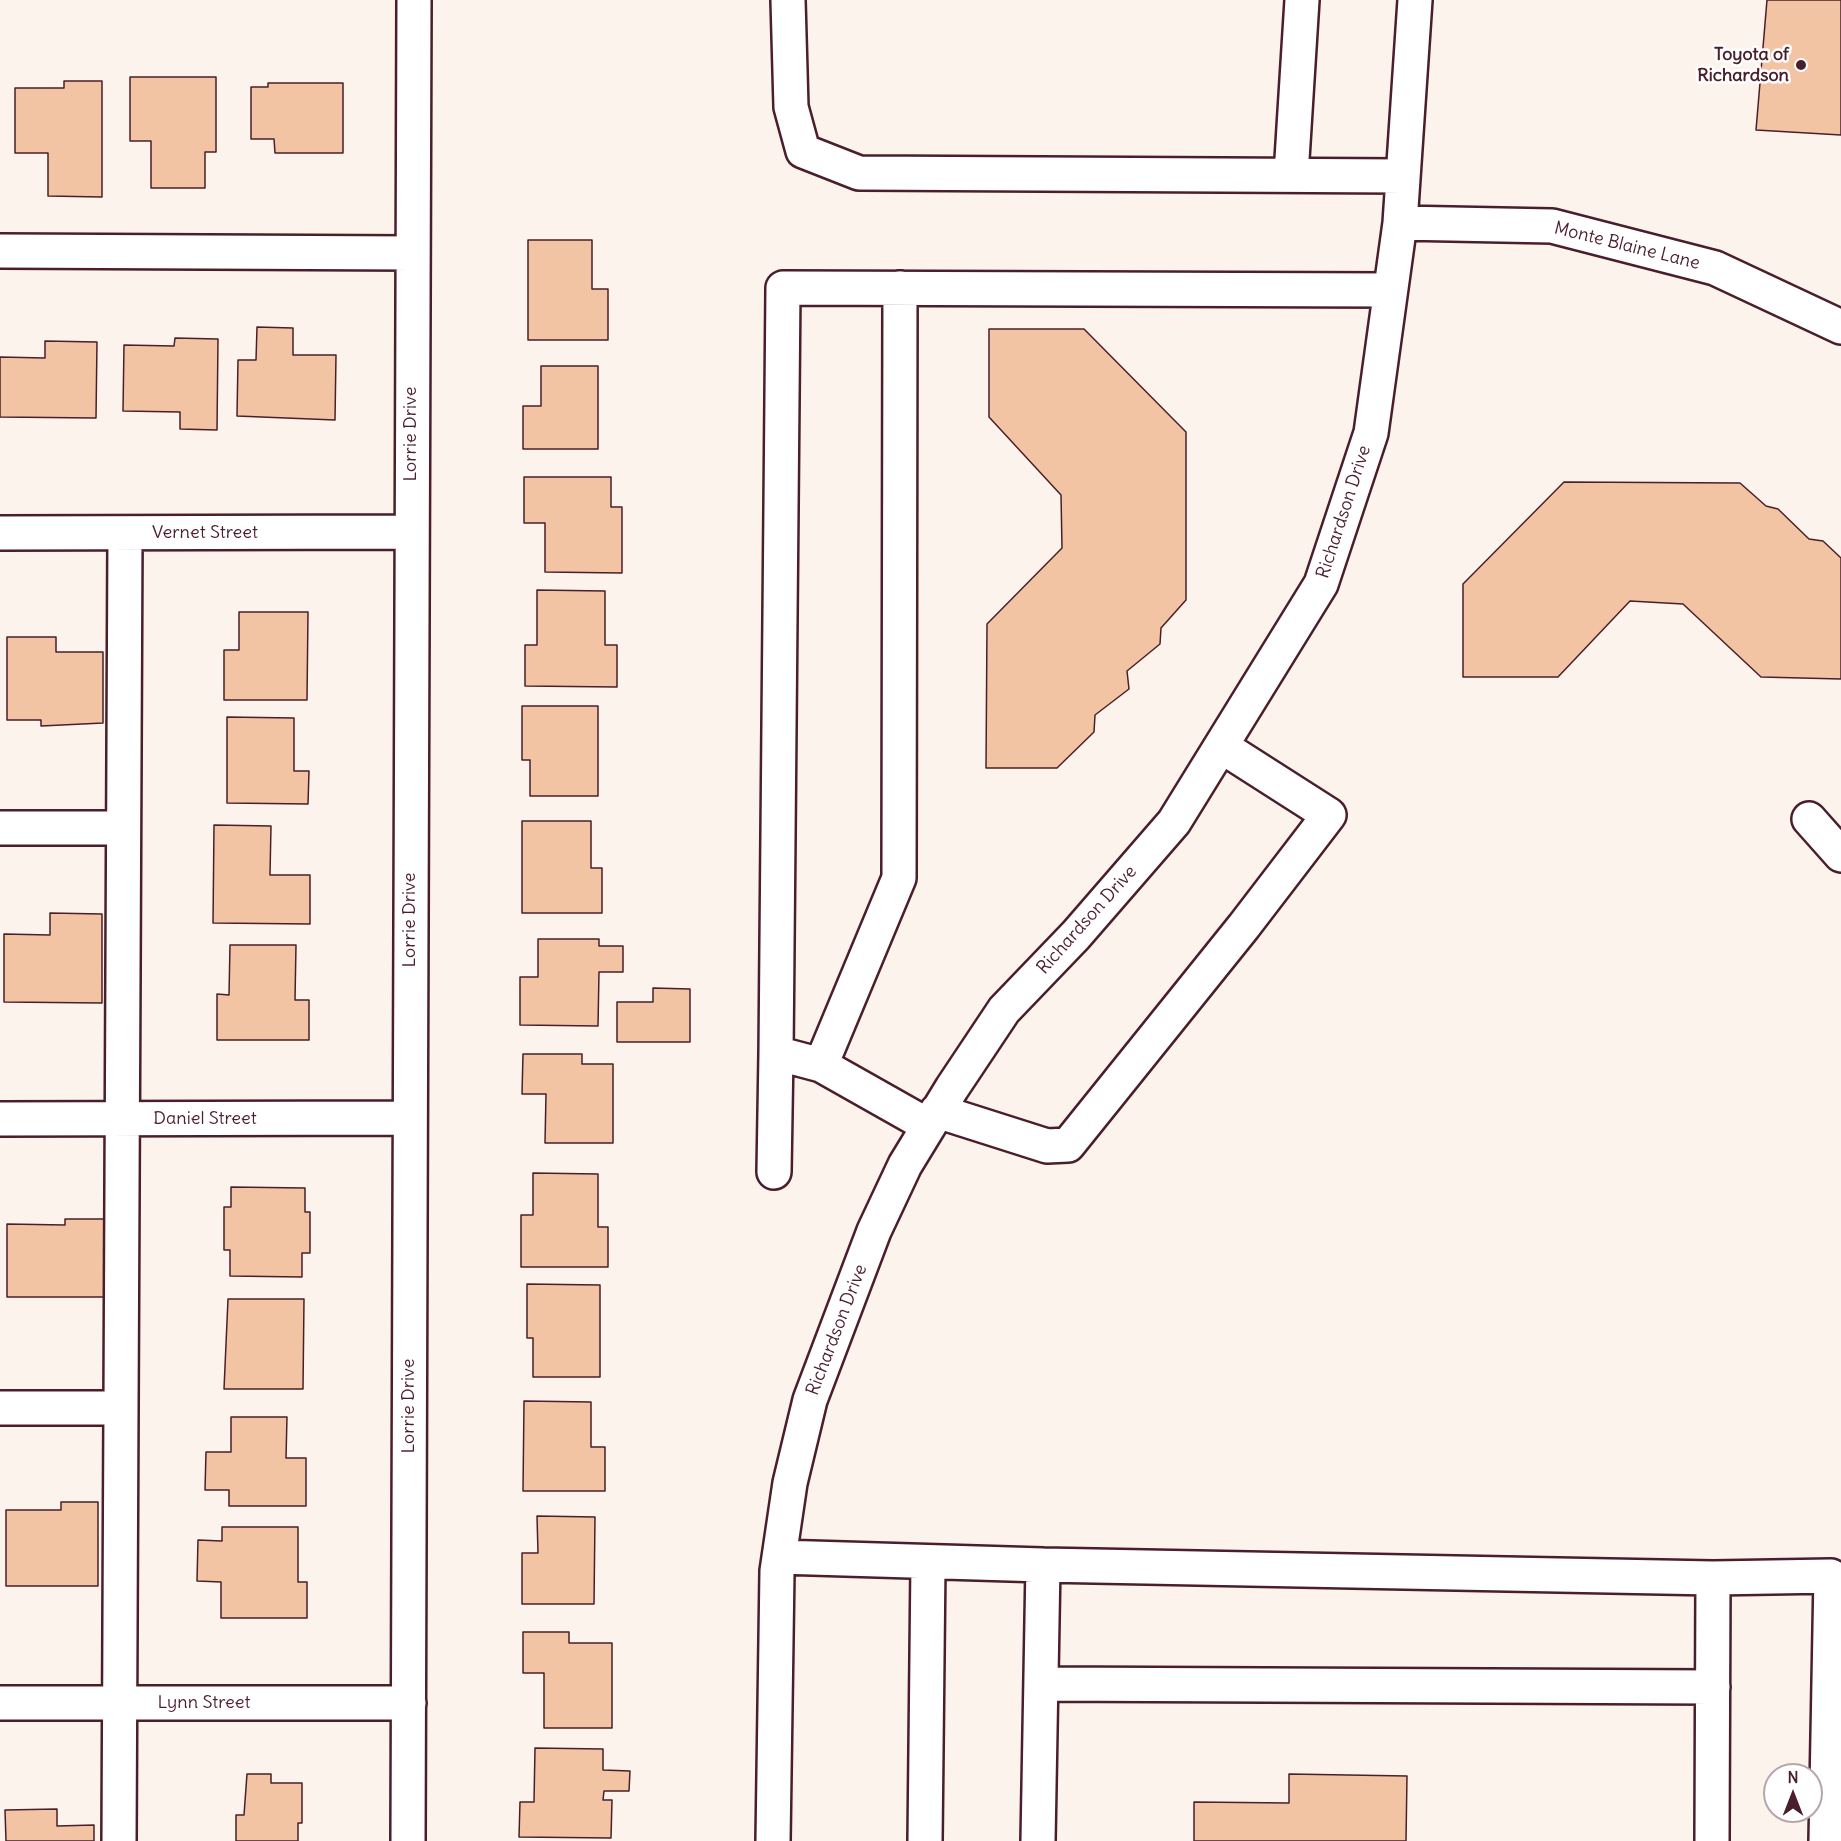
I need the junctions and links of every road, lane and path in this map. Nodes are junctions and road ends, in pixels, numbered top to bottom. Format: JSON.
{"nodes":[{"id":1,"x":414,"y":0,"type":"edge"},
{"id":2,"x":788,"y":0,"type":"edge"},
{"id":3,"x":1302,"y":0,"type":"edge"},
{"id":4,"x":1415,"y":0,"type":"edge"},
{"id":5,"x":1291,"y":175,"type":"junction"},
{"id":6,"x":1403,"y":176,"type":"junction"},
{"id":7,"x":1400,"y":224,"type":"junction"},
{"id":8,"x":0,"y":251,"type":"edge"},
{"id":9,"x":412,"y":253,"type":"junction"},
{"id":10,"x":900,"y":288,"type":"junction"},
{"id":11,"x":1390,"y":290,"type":"junction"},
{"id":12,"x":1841,"y":327,"type":"edge"},
{"id":13,"x":411,"y":532,"type":"junction"},
{"id":14,"x":0,"y":533,"type":"edge"},
{"id":15,"x":125,"y":533,"type":"junction"},
{"id":16,"x":1221,"y":746,"type":"junction"},
{"id":17,"x":1809,"y":819,"type":"dead end"},
{"id":18,"x":0,"y":828,"type":"edge"},
{"id":19,"x":123,"y":828,"type":"junction"},
{"id":20,"x":1841,"y":855,"type":"edge"},
{"id":21,"x":776,"y":1053,"type":"junction"},
{"id":22,"x":821,"y":1065,"type":"junction"},
{"id":23,"x":410,"y":1118,"type":"junction"},
{"id":24,"x":0,"y":1119,"type":"edge"},
{"id":25,"x":122,"y":1119,"type":"junction"},
{"id":26,"x":933,"y":1119,"type":"junction"},
{"id":27,"x":774,"y":1172,"type":"dead end"},
{"id":28,"x":0,"y":1408,"type":"edge"},
{"id":29,"x":121,"y":1408,"type":"junction"},
{"id":30,"x":779,"y":1557,"type":"junction"},
{"id":31,"x":928,"y":1563,"type":"junction"},
{"id":32,"x":1043,"y":1565,"type":"junction"},
{"id":33,"x":1713,"y":1578,"type":"junction"},
{"id":34,"x":1041,"y":1684,"type":"junction"},
{"id":35,"x":1713,"y":1688,"type":"junction"},
{"id":36,"x":0,"y":1703,"type":"edge"},
{"id":37,"x":409,"y":1703,"type":"junction"},
{"id":38,"x":120,"y":1704,"type":"junction"},
{"id":39,"x":119,"y":1841,"type":"edge"},
{"id":40,"x":408,"y":1841,"type":"edge"},
{"id":41,"x":773,"y":1841,"type":"edge"},
{"id":42,"x":925,"y":1841,"type":"edge"},
{"id":43,"x":1038,"y":1841,"type":"edge"},
{"id":44,"x":1712,"y":1841,"type":"edge"},
{"id":45,"x":1826,"y":1841,"type":"edge"}],
"edges":[{"from":1,"to":9,"type":"street","name":"Lorrie Drive"},
{"from":2,"to":5,"type":"street"},
{"from":3,"to":5,"type":"street"},
{"from":4,"to":6,"type":"street","name":"Richardson Drive"},
{"from":5,"to":6,"type":"street"},
{"from":6,"to":7,"type":"street","name":"Richardson Drive"},
{"from":7,"to":11,"type":"street","name":"Richardson Drive"},
{"from":7,"to":12,"type":"street","name":"Monte Blaine Lane"},
{"from":8,"to":9,"type":"street"},
{"from":9,"to":13,"type":"street","name":"Lorrie Drive"},
{"from":10,"to":11,"type":"street"},
{"from":10,"to":21,"type":"street"},
{"from":10,"to":22,"type":"street"},
{"from":11,"to":16,"type":"street","name":"Richardson Drive"},
{"from":13,"to":15,"type":"street","name":"Vernet Street"},
{"from":13,"to":23,"type":"street","name":"Lorrie Drive"},
{"from":14,"to":15,"type":"street","name":"Vernet Street"},
{"from":15,"to":19,"type":"street"},
{"from":16,"to":26,"type":"street","name":"Richardson Drive"},
{"from":16,"to":26,"type":"street"},
{"from":17,"to":20,"type":"street"},
{"from":18,"to":19,"type":"street"},
{"from":19,"to":25,"type":"street"},
{"from":21,"to":22,"type":"street"},
{"from":21,"to":27,"type":"street"},
{"from":22,"to":26,"type":"street"},
{"from":23,"to":25,"type":"street","name":"Daniel Street"},
{"from":23,"to":37,"type":"street","name":"Lorrie Drive"},
{"from":24,"to":25,"type":"street","name":"Daniel Street"},
{"from":25,"to":29,"type":"street"},
{"from":26,"to":30,"type":"street","name":"Richardson Drive"},
{"from":28,"to":29,"type":"street"},
{"from":29,"to":38,"type":"street"},
{"from":30,"to":31,"type":"street"},
{"from":30,"to":41,"type":"street","name":"Richardson Drive"},
{"from":31,"to":32,"type":"street"},
{"from":31,"to":42,"type":"street"},
{"from":32,"to":33,"type":"street"},
{"from":32,"to":34,"type":"street"},
{"from":33,"to":35,"type":"street"},
{"from":33,"to":45,"type":"street"},
{"from":34,"to":35,"type":"street"},
{"from":34,"to":43,"type":"street"},
{"from":35,"to":44,"type":"street"},
{"from":36,"to":38,"type":"street","name":"Lynn Street"},
{"from":37,"to":38,"type":"street","name":"Lynn Street"},
{"from":37,"to":40,"type":"street","name":"Lorrie Drive"},
{"from":38,"to":39,"type":"street"}]}
